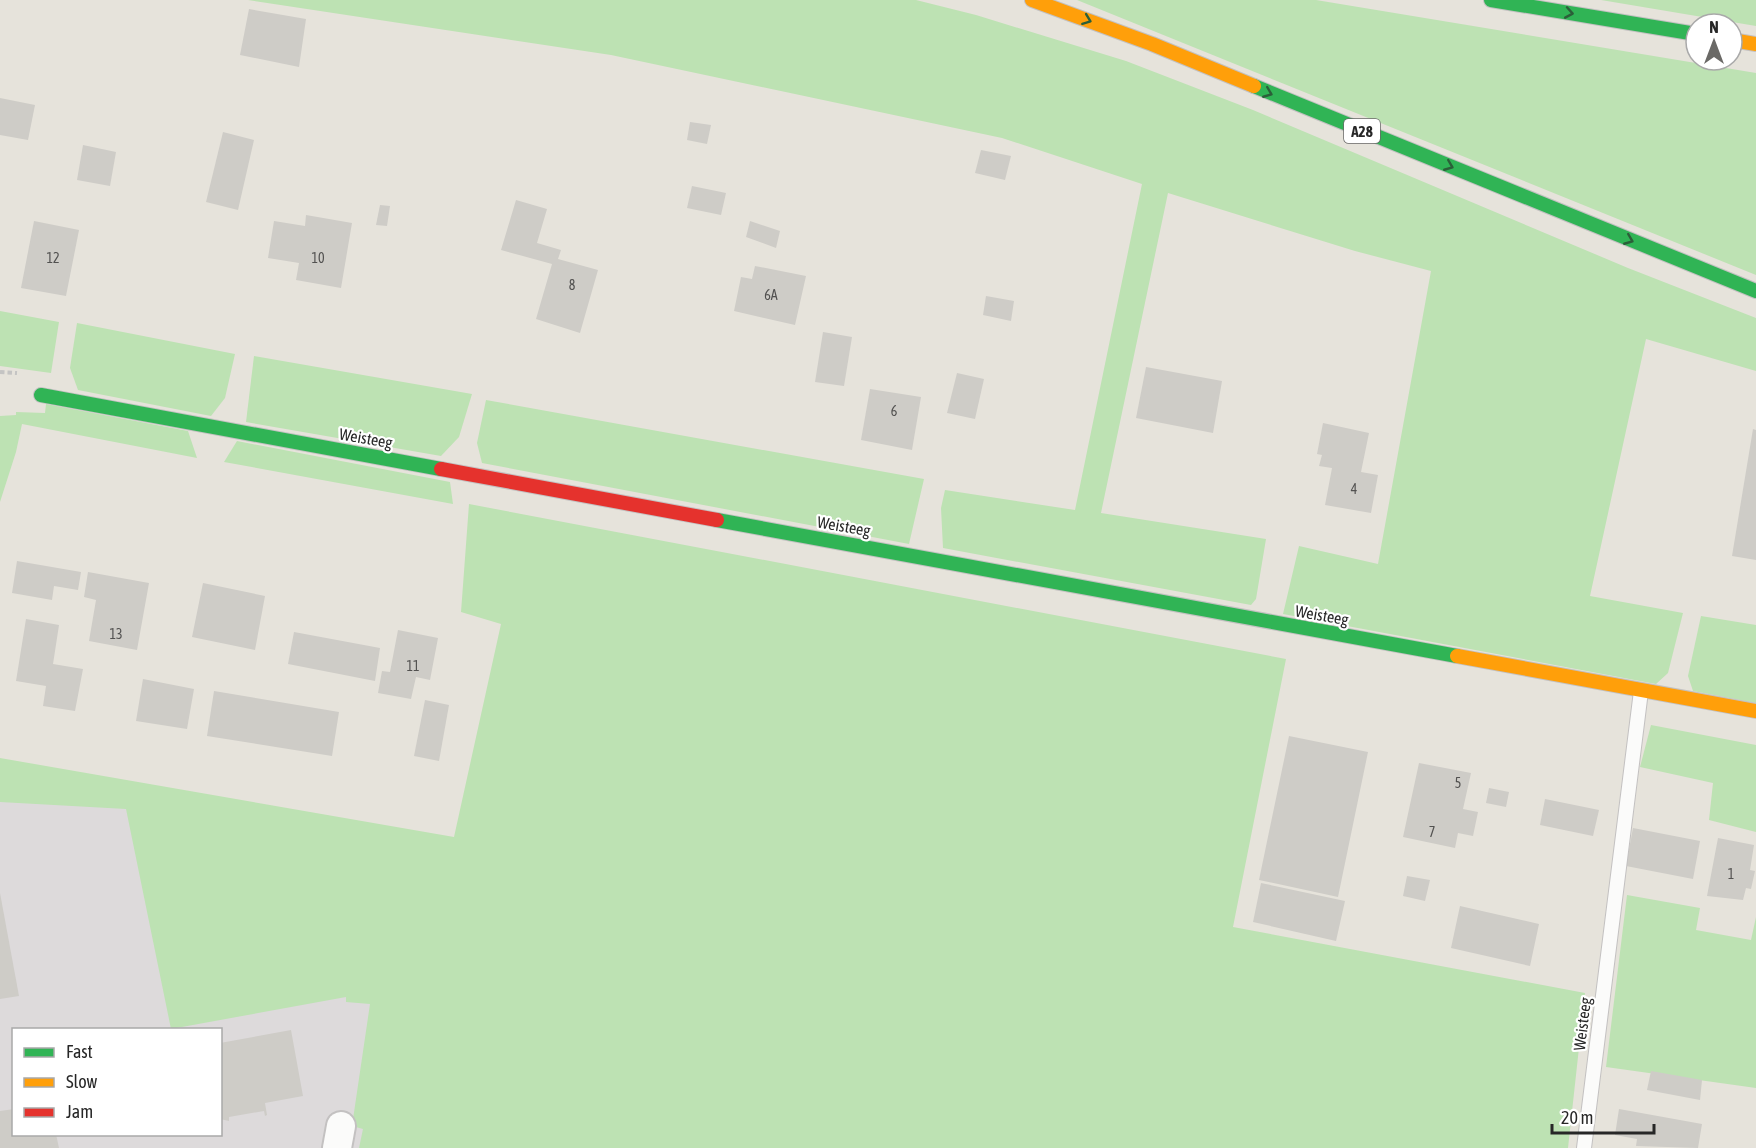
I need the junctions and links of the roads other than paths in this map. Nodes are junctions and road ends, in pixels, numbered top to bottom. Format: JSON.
{"nodes":[{"id":1,"x":1032,"y":0,"type":"edge"},
{"id":2,"x":1491,"y":0,"type":"edge"},
{"id":3,"x":1684,"y":32,"type":"edge"},
{"id":4,"x":1756,"y":291,"type":"edge"},
{"id":5,"x":41,"y":395,"type":"dead end"},
{"id":6,"x":1641,"y":690,"type":"junction"},
{"id":7,"x":1756,"y":711,"type":"edge"},
{"id":8,"x":1584,"y":1148,"type":"edge"}],
"edges":[{"from":1,"to":4,"type":"main road","number":"A28","one_way":true},
{"from":2,"to":3,"type":"main road","one_way":true},
{"from":5,"to":6,"type":"main road","name":"Weisteeg"},
{"from":6,"to":7,"type":"main road","name":"Weisteeg"},
{"from":6,"to":8,"type":"lane","name":"Weisteeg"}]}
